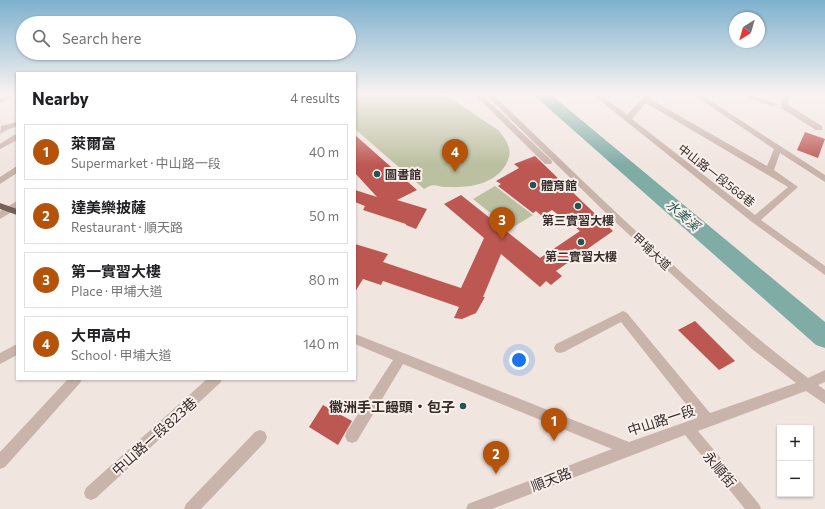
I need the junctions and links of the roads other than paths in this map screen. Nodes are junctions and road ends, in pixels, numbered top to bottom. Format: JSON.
{"nodes":[{"id":1,"x":503,"y":118,"type":"edge"},
{"id":2,"x":513,"y":118,"type":"edge"},
{"id":3,"x":683,"y":118,"type":"edge"},
{"id":4,"x":732,"y":118,"type":"edge"},
{"id":5,"x":803,"y":118,"type":"edge"},
{"id":6,"x":628,"y":119,"type":"edge"},
{"id":7,"x":16,"y":124,"type":"edge"},
{"id":8,"x":819,"y":128,"type":"dead end"},
{"id":9,"x":0,"y":132,"type":"edge"},
{"id":10,"x":16,"y":138,"type":"edge"},
{"id":11,"x":0,"y":146,"type":"edge"},
{"id":12,"x":778,"y":148,"type":"junction"},
{"id":13,"x":16,"y":171,"type":"edge"},
{"id":14,"x":769,"y":171,"type":"junction"},
{"id":15,"x":825,"y":179,"type":"edge"},
{"id":16,"x":0,"y":181,"type":"edge"},
{"id":17,"x":0,"y":206,"type":"edge"},
{"id":18,"x":15,"y":208,"type":"edge"},
{"id":19,"x":613,"y":215,"type":"junction"},
{"id":20,"x":0,"y":216,"type":"edge"},
{"id":21,"x":755,"y":220,"type":"junction"},
{"id":22,"x":825,"y":271,"type":"edge"},
{"id":23,"x":356,"y":339,"type":"edge"},
{"id":24,"x":560,"y":348,"type":"dead end"},
{"id":25,"x":15,"y":350,"type":"dead end"},
{"id":26,"x":401,"y":357,"type":"junction"},
{"id":27,"x":0,"y":359,"type":"edge"},
{"id":28,"x":824,"y":377,"type":"edge"},
{"id":29,"x":75,"y":380,"type":"edge"},
{"id":30,"x":215,"y":380,"type":"edge"},
{"id":31,"x":806,"y":385,"type":"junction"},
{"id":32,"x":825,"y":398,"type":"edge"},
{"id":33,"x":708,"y":421,"type":"junction"},
{"id":34,"x":687,"y":428,"type":"junction"},
{"id":35,"x":352,"y":436,"type":"dead end"},
{"id":36,"x":260,"y":437,"type":"dead end"},
{"id":37,"x":629,"y":449,"type":"junction"},
{"id":38,"x":0,"y":462,"type":"edge"},
{"id":39,"x":91,"y":493,"type":"dead end"},
{"id":40,"x":191,"y":509,"type":"edge"},
{"id":41,"x":475,"y":509,"type":"edge"},
{"id":42,"x":754,"y":509,"type":"edge"}],
"edges":[{"from":1,"to":19,"type":"street"},
{"from":2,"to":19,"type":"street","name":"甲埔大道"},
{"from":3,"to":14,"type":"street"},
{"from":4,"to":12,"type":"street"},
{"from":5,"to":8,"type":"street"},
{"from":6,"to":21,"type":"street","name":"中山路一段568巷"},
{"from":7,"to":9,"type":"street"},
{"from":10,"to":11,"type":"street"},
{"from":12,"to":14,"type":"street"},
{"from":12,"to":15,"type":"street"},
{"from":13,"to":16,"type":"street"},
{"from":14,"to":21,"type":"street"},
{"from":17,"to":18,"type":"main road"},
{"from":18,"to":20,"type":"street"},
{"from":19,"to":31,"type":"street","name":"甲埔大道"},
{"from":21,"to":22,"type":"street","name":"中山路一段568巷"},
{"from":23,"to":26,"type":"street","name":"中山路一段"},
{"from":24,"to":33,"type":"street"},
{"from":25,"to":27,"type":"street"},
{"from":26,"to":35,"type":"street"},
{"from":26,"to":37,"type":"street","name":"中山路一段"},
{"from":28,"to":31,"type":"street","name":"中山路一段"},
{"from":29,"to":38,"type":"street"},
{"from":30,"to":39,"type":"street","name":"中山路一段823巷"},
{"from":31,"to":32,"type":"street","name":"甲埔大道"},
{"from":31,"to":33,"type":"street","name":"中山路一段"},
{"from":33,"to":34,"type":"street","name":"中山路一段"},
{"from":34,"to":37,"type":"street","name":"中山路一段"},
{"from":34,"to":42,"type":"street","name":"永順街"},
{"from":36,"to":40,"type":"street"},
{"from":37,"to":41,"type":"street","name":"順天路"}]}
